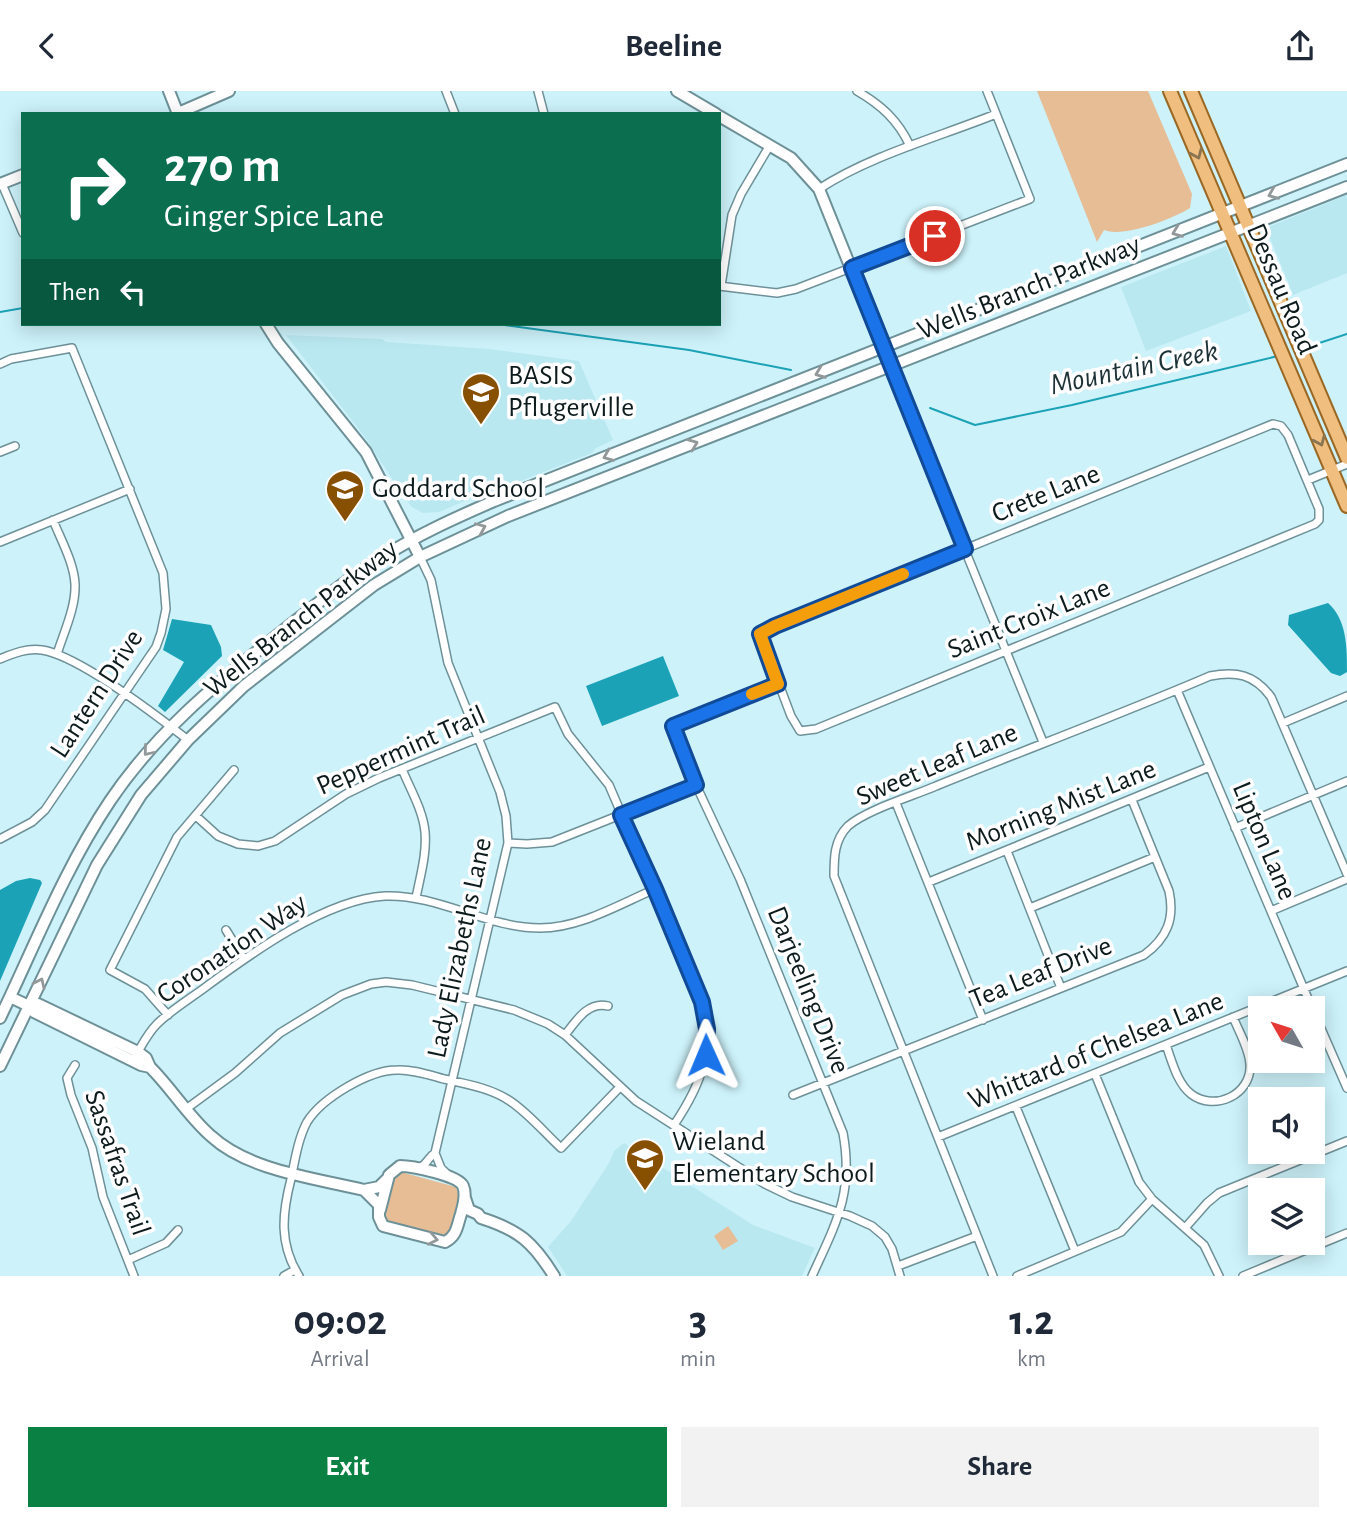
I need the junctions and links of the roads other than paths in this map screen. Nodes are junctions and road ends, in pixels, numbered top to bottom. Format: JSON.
{"nodes":[{"id":1,"x":169,"y":91,"type":"edge"},
{"id":2,"x":229,"y":91,"type":"edge"},
{"id":3,"x":446,"y":91,"type":"edge"},
{"id":4,"x":538,"y":91,"type":"edge"},
{"id":5,"x":677,"y":91,"type":"edge"},
{"id":6,"x":857,"y":91,"type":"edge"},
{"id":7,"x":987,"y":91,"type":"edge"},
{"id":8,"x":1170,"y":91,"type":"edge"},
{"id":9,"x":1191,"y":91,"type":"edge"},
{"id":10,"x":177,"y":112,"type":"edge"},
{"id":11,"x":182,"y":112,"type":"edge"},
{"id":12,"x":454,"y":112,"type":"edge"},
{"id":13,"x":543,"y":112,"type":"edge"},
{"id":14,"x":713,"y":112,"type":"edge"},
{"id":15,"x":996,"y":114,"type":"junction"},
{"id":16,"x":721,"y":117,"type":"edge"},
{"id":17,"x":770,"y":145,"type":"junction"},
{"id":18,"x":910,"y":146,"type":"junction"},
{"id":19,"x":1347,"y":164,"type":"edge"},
{"id":20,"x":21,"y":176,"type":"edge"},
{"id":21,"x":1,"y":184,"type":"edge"},
{"id":22,"x":1347,"y":187,"type":"edge"},
{"id":23,"x":819,"y":189,"type":"junction"},
{"id":24,"x":1240,"y":207,"type":"junction"},
{"id":25,"x":1223,"y":214,"type":"junction"},
{"id":26,"x":721,"y":218,"type":"edge"},
{"id":27,"x":731,"y":221,"type":"junction"},
{"id":28,"x":1249,"y":227,"type":"junction"},
{"id":29,"x":21,"y":229,"type":"edge"},
{"id":30,"x":1231,"y":233,"type":"junction"},
{"id":31,"x":1114,"y":257,"type":"junction"},
{"id":32,"x":852,"y":268,"type":"junction"},
{"id":33,"x":1122,"y":276,"type":"junction"},
{"id":34,"x":721,"y":280,"type":"edge"},
{"id":35,"x":721,"y":286,"type":"edge"},
{"id":36,"x":267,"y":326,"type":"edge"},
{"id":37,"x":883,"y":348,"type":"junction"},
{"id":38,"x":0,"y":364,"type":"edge"},
{"id":39,"x":891,"y":367,"type":"junction"},
{"id":40,"x":15,"y":446,"type":"dead end"},
{"id":41,"x":0,"y":452,"type":"edge"},
{"id":42,"x":1347,"y":459,"type":"edge"},
{"id":43,"x":1347,"y":464,"type":"edge"},
{"id":44,"x":1332,"y":470,"type":"junction"},
{"id":45,"x":1308,"y":480,"type":"junction"},
{"id":46,"x":130,"y":489,"type":"junction"},
{"id":47,"x":1347,"y":506,"type":"edge"},
{"id":48,"x":53,"y":520,"type":"junction"},
{"id":49,"x":411,"y":540,"type":"junction"},
{"id":50,"x":0,"y":542,"type":"edge"},
{"id":51,"x":965,"y":549,"type":"junction"},
{"id":52,"x":419,"y":557,"type":"junction"},
{"id":53,"x":1006,"y":651,"type":"junction"},
{"id":54,"x":57,"y":654,"type":"junction"},
{"id":55,"x":0,"y":659,"type":"edge"},
{"id":56,"x":778,"y":684,"type":"junction"},
{"id":57,"x":1177,"y":690,"type":"junction"},
{"id":58,"x":125,"y":695,"type":"junction"},
{"id":59,"x":1347,"y":696,"type":"edge"},
{"id":60,"x":1283,"y":723,"type":"junction"},
{"id":61,"x":171,"y":727,"type":"junction"},
{"id":62,"x":480,"y":738,"type":"junction"},
{"id":63,"x":188,"y":740,"type":"junction"},
{"id":64,"x":1044,"y":742,"type":"junction"},
{"id":65,"x":1209,"y":768,"type":"junction"},
{"id":66,"x":401,"y":769,"type":"junction"},
{"id":67,"x":234,"y":770,"type":"dead end"},
{"id":68,"x":1347,"y":781,"type":"edge"},
{"id":69,"x":696,"y":785,"type":"junction"},
{"id":70,"x":1314,"y":795,"type":"junction"},
{"id":71,"x":1132,"y":800,"type":"junction"},
{"id":72,"x":896,"y":803,"type":"junction"},
{"id":73,"x":621,"y":815,"type":"junction"},
{"id":74,"x":195,"y":816,"type":"junction"},
{"id":75,"x":1235,"y":828,"type":"junction"},
{"id":76,"x":0,"y":839,"type":"edge"},
{"id":77,"x":508,"y":843,"type":"junction"},
{"id":78,"x":1007,"y":851,"type":"junction"},
{"id":79,"x":1155,"y":857,"type":"junction"},
{"id":80,"x":1347,"y":874,"type":"edge"},
{"id":81,"x":1347,"y":880,"type":"edge"},
{"id":82,"x":929,"y":882,"type":"junction"},
{"id":83,"x":655,"y":889,"type":"junction"},
{"id":84,"x":416,"y":898,"type":"junction"},
{"id":85,"x":1030,"y":908,"type":"junction"},
{"id":86,"x":1271,"y":911,"type":"junction"},
{"id":87,"x":492,"y":919,"type":"junction"},
{"id":88,"x":226,"y":930,"type":"dead end"},
{"id":89,"x":244,"y":959,"type":"junction"},
{"id":90,"x":1347,"y":971,"type":"edge"},
{"id":91,"x":1061,"y":988,"type":"junction"},
{"id":92,"x":1304,"y":989,"type":"junction"},
{"id":93,"x":1307,"y":996,"type":"edge"},
{"id":94,"x":10,"y":997,"type":"junction"},
{"id":95,"x":471,"y":999,"type":"junction"},
{"id":96,"x":29,"y":1006,"type":"junction"},
{"id":97,"x":608,"y":1006,"type":"dead end"},
{"id":98,"x":168,"y":1015,"type":"junction"},
{"id":99,"x":1233,"y":1017,"type":"junction"},
{"id":100,"x":0,"y":1018,"type":"edge"},
{"id":101,"x":983,"y":1020,"type":"junction"},
{"id":102,"x":565,"y":1035,"type":"junction"},
{"id":103,"x":1325,"y":1038,"type":"edge"},
{"id":104,"x":1166,"y":1045,"type":"junction"},
{"id":105,"x":903,"y":1052,"type":"junction"},
{"id":106,"x":135,"y":1056,"type":"junction"},
{"id":107,"x":75,"y":1065,"type":"dead end"},
{"id":108,"x":0,"y":1066,"type":"edge"},
{"id":109,"x":1095,"y":1074,"type":"junction"},
{"id":110,"x":452,"y":1081,"type":"junction"},
{"id":111,"x":823,"y":1083,"type":"junction"},
{"id":112,"x":620,"y":1087,"type":"junction"},
{"id":113,"x":1347,"y":1088,"type":"edge"},
{"id":114,"x":793,"y":1095,"type":"dead end"},
{"id":115,"x":1016,"y":1107,"type":"junction"},
{"id":116,"x":186,"y":1109,"type":"junction"},
{"id":117,"x":674,"y":1125,"type":"junction"},
{"id":118,"x":938,"y":1137,"type":"junction"},
{"id":119,"x":1347,"y":1141,"type":"edge"},
{"id":120,"x":435,"y":1153,"type":"junction"},
{"id":121,"x":415,"y":1168,"type":"junction"},
{"id":122,"x":292,"y":1172,"type":"junction"},
{"id":123,"x":451,"y":1177,"type":"junction"},
{"id":124,"x":388,"y":1178,"type":"junction"},
{"id":125,"x":364,"y":1190,"type":"junction"},
{"id":126,"x":465,"y":1198,"type":"junction"},
{"id":127,"x":1152,"y":1199,"type":"junction"},
{"id":128,"x":380,"y":1210,"type":"junction"},
{"id":129,"x":840,"y":1213,"type":"junction"},
{"id":130,"x":481,"y":1219,"type":"junction"},
{"id":131,"x":1185,"y":1227,"type":"junction"},
{"id":132,"x":178,"y":1230,"type":"dead end"},
{"id":133,"x":457,"y":1230,"type":"junction"},
{"id":134,"x":1347,"y":1233,"type":"edge"},
{"id":135,"x":977,"y":1236,"type":"junction"},
{"id":136,"x":1075,"y":1251,"type":"junction"},
{"id":137,"x":128,"y":1260,"type":"junction"},
{"id":138,"x":898,"y":1266,"type":"junction"},
{"id":139,"x":297,"y":1273,"type":"edge"},
{"id":140,"x":134,"y":1276,"type":"edge"},
{"id":141,"x":284,"y":1276,"type":"edge"},
{"id":142,"x":554,"y":1276,"type":"edge"},
{"id":143,"x":812,"y":1276,"type":"edge"},
{"id":144,"x":900,"y":1276,"type":"edge"},
{"id":145,"x":993,"y":1276,"type":"edge"},
{"id":146,"x":1017,"y":1276,"type":"edge"},
{"id":147,"x":1219,"y":1276,"type":"edge"},
{"id":148,"x":1243,"y":1276,"type":"edge"}],
"edges":[{"from":1,"to":10,"type":"main road"},
{"from":2,"to":11,"type":"main road"},
{"from":3,"to":12,"type":"street"},
{"from":4,"to":13,"type":"street"},
{"from":5,"to":14,"type":"main road"},
{"from":6,"to":18,"type":"street"},
{"from":7,"to":15,"type":"street"},
{"from":8,"to":25,"type":"main road","name":"Dessau Road","one_way":true},
{"from":9,"to":24,"type":"main road","name":"Dessau Road"},
{"from":15,"to":18,"type":"street"},
{"from":15,"to":32,"type":"street"},
{"from":16,"to":17,"type":"main road"},
{"from":17,"to":23,"type":"main road"},
{"from":17,"to":27,"type":"street"},
{"from":18,"to":23,"type":"street"},
{"from":19,"to":24,"type":"main road","name":"Wells Branch Parkway","one_way":true},
{"from":20,"to":21,"type":"main road"},
{"from":21,"to":29,"type":"street"},
{"from":22,"to":28,"type":"main road","name":"Wells Branch Parkway"},
{"from":23,"to":32,"type":"main road"},
{"from":24,"to":25,"type":"main road","name":"Wells Branch Parkway"},
{"from":24,"to":28,"type":"main road","name":"Dessau Road"},
{"from":25,"to":30,"type":"main road","name":"Dessau Road"},
{"from":25,"to":31,"type":"main road","name":"Wells Branch Parkway","one_way":true},
{"from":26,"to":27,"type":"street"},
{"from":27,"to":34,"type":"street"},
{"from":28,"to":30,"type":"main road","name":"Wells Branch Parkway"},
{"from":28,"to":42,"type":"main road","name":"Dessau Road"},
{"from":30,"to":33,"type":"main road","name":"Wells Branch Parkway"},
{"from":30,"to":44,"type":"main road","name":"Dessau Road","one_way":true},
{"from":31,"to":33,"type":"main road"},
{"from":31,"to":37,"type":"main road","name":"Wells Branch Parkway"},
{"from":32,"to":35,"type":"street"},
{"from":32,"to":37,"type":"main road"},
{"from":33,"to":39,"type":"main road","name":"Wells Branch Parkway"},
{"from":36,"to":49,"type":"main road"},
{"from":37,"to":39,"type":"main road"},
{"from":37,"to":49,"type":"main road","name":"Wells Branch Parkway","one_way":true},
{"from":38,"to":46,"type":"street","name":"Lantern Drive"},
{"from":39,"to":51,"type":"street"},
{"from":52,"to":39,"type":"main road","name":"Wells Branch Parkway","one_way":true},
{"from":40,"to":41,"type":"street"},
{"from":43,"to":44,"type":"street"},
{"from":44,"to":45,"type":"street"},
{"from":44,"to":47,"type":"main road","name":"Dessau Road"},
{"from":45,"to":51,"type":"street","name":"Crete Lane"},
{"from":45,"to":53,"type":"street","name":"Saint Croix Lane"},
{"from":46,"to":48,"type":"street"},
{"from":46,"to":58,"type":"street","name":"Lantern Drive"},
{"from":48,"to":50,"type":"street"},
{"from":48,"to":54,"type":"street"},
{"from":49,"to":52,"type":"main road"},
{"from":49,"to":61,"type":"main road","name":"Wells Branch Parkway"},
{"from":51,"to":53,"type":"street"},
{"from":51,"to":56,"type":"street","name":"Crete Lane"},
{"from":52,"to":62,"type":"street","name":"Lady Elizabeths Lane"},
{"from":52,"to":63,"type":"main road","name":"Wells Branch Parkway"},
{"from":53,"to":56,"type":"street","name":"Saint Croix Lane"},
{"from":53,"to":64,"type":"street"},
{"from":54,"to":55,"type":"street"},
{"from":54,"to":58,"type":"street"},
{"from":56,"to":69,"type":"street","name":"Darjeeling Drive"},
{"from":57,"to":60,"type":"street","name":"Sweet Leaf Lane"},
{"from":57,"to":64,"type":"street","name":"Sweet Leaf Lane"},
{"from":57,"to":65,"type":"street","name":"Lipton Lane"},
{"from":58,"to":61,"type":"street"},
{"from":58,"to":76,"type":"street","name":"Lantern Drive"},
{"from":59,"to":60,"type":"street"},
{"from":60,"to":70,"type":"street","name":"Sweet Leaf Lane"},
{"from":61,"to":63,"type":"street"},
{"from":61,"to":94,"type":"main road","name":"Wells Branch Parkway","one_way":true},
{"from":62,"to":66,"type":"street","name":"Peppermint Trail"},
{"from":62,"to":73,"type":"street","name":"Peppermint Trail"},
{"from":62,"to":77,"type":"street","name":"Lady Elizabeths Lane"},
{"from":96,"to":63,"type":"main road","name":"Wells Branch Parkway","one_way":true},
{"from":64,"to":72,"type":"street","name":"Sweet Leaf Lane"},
{"from":65,"to":71,"type":"street","name":"Morning Mist Lane"},
{"from":65,"to":75,"type":"street","name":"Lipton Lane"},
{"from":66,"to":74,"type":"street","name":"Peppermint Trail"},
{"from":66,"to":84,"type":"street"},
{"from":67,"to":74,"type":"street"},
{"from":68,"to":70,"type":"street"},
{"from":69,"to":73,"type":"street"},
{"from":69,"to":111,"type":"street","name":"Darjeeling Drive"},
{"from":70,"to":75,"type":"street"},
{"from":70,"to":80,"type":"street","name":"Sweet Leaf Lane"},
{"from":71,"to":78,"type":"street","name":"Morning Mist Lane"},
{"from":71,"to":79,"type":"street","name":"Tea Leaf Drive"},
{"from":72,"to":82,"type":"street"},
{"from":72,"to":105,"type":"street","name":"Sweet Leaf Lane"},
{"from":73,"to":77,"type":"street"},
{"from":73,"to":83,"type":"street"},
{"from":74,"to":98,"type":"street"},
{"from":75,"to":86,"type":"street","name":"Lipton Lane"},
{"from":77,"to":87,"type":"street","name":"Lady Elizabeths Lane"},
{"from":78,"to":82,"type":"street","name":"Morning Mist Lane"},
{"from":78,"to":85,"type":"street"},
{"from":79,"to":85,"type":"street"},
{"from":79,"to":91,"type":"street","name":"Tea Leaf Drive"},
{"from":81,"to":86,"type":"street"},
{"from":82,"to":101,"type":"street"},
{"from":83,"to":87,"type":"street","name":"Coronation Way"},
{"from":83,"to":117,"type":"street"},
{"from":84,"to":87,"type":"street","name":"Coronation Way"},
{"from":84,"to":89,"type":"street","name":"Coronation Way"},
{"from":85,"to":91,"type":"street"},
{"from":86,"to":92,"type":"street","name":"Lipton Lane"},
{"from":87,"to":95,"type":"street","name":"Lady Elizabeths Lane"},
{"from":88,"to":89,"type":"street"},
{"from":89,"to":98,"type":"street","name":"Coronation Way"},
{"from":90,"to":92,"type":"street","name":"Whittard of Chelsea Lane"},
{"from":91,"to":101,"type":"street","name":"Tea Leaf Drive"},
{"from":92,"to":93,"type":"street","name":"Lipton Lane"},
{"from":92,"to":99,"type":"street","name":"Whittard of Chelsea Lane"},
{"from":94,"to":96,"type":"main road"},
{"from":94,"to":100,"type":"main road","name":"Wells Branch Parkway"},
{"from":95,"to":102,"type":"street"},
{"from":95,"to":110,"type":"street","name":"Lady Elizabeths Lane"},
{"from":95,"to":116,"type":"street"},
{"from":96,"to":106,"type":"main road"},
{"from":96,"to":108,"type":"main road","name":"Wells Branch Parkway"},
{"from":97,"to":102,"type":"street"},
{"from":98,"to":106,"type":"street","name":"Coronation Way"},
{"from":99,"to":104,"type":"street","name":"Whittard of Chelsea Lane"},
{"from":99,"to":104,"type":"street"},
{"from":101,"to":105,"type":"street","name":"Tea Leaf Drive"},
{"from":102,"to":112,"type":"street"},
{"from":103,"to":113,"type":"street","name":"Lipton Lane"},
{"from":104,"to":109,"type":"street","name":"Whittard of Chelsea Lane"},
{"from":105,"to":111,"type":"street","name":"Tea Leaf Drive"},
{"from":105,"to":118,"type":"street","name":"Sweet Leaf Lane"},
{"from":106,"to":116,"type":"main road"},
{"from":107,"to":137,"type":"street","name":"Sassafras Trail"},
{"from":109,"to":115,"type":"street","name":"Whittard of Chelsea Lane"},
{"from":109,"to":127,"type":"street"},
{"from":110,"to":112,"type":"street"},
{"from":110,"to":120,"type":"street","name":"Lady Elizabeths Lane"},
{"from":110,"to":122,"type":"street"},
{"from":111,"to":114,"type":"street","name":"Tea Leaf Drive"},
{"from":111,"to":129,"type":"street","name":"Darjeeling Drive"},
{"from":112,"to":117,"type":"street"},
{"from":115,"to":118,"type":"street","name":"Whittard of Chelsea Lane"},
{"from":115,"to":136,"type":"street"},
{"from":116,"to":122,"type":"main road"},
{"from":117,"to":129,"type":"street"},
{"from":118,"to":135,"type":"street","name":"Sweet Leaf Lane"},
{"from":119,"to":131,"type":"street"},
{"from":120,"to":121,"type":"street"},
{"from":120,"to":123,"type":"street"},
{"from":121,"to":123,"type":"main road"},
{"from":121,"to":124,"type":"main road"},
{"from":122,"to":125,"type":"main road"},
{"from":122,"to":139,"type":"street"},
{"from":123,"to":126,"type":"main road"},
{"from":124,"to":125,"type":"main road"},
{"from":124,"to":128,"type":"main road"},
{"from":125,"to":128,"type":"main road"},
{"from":126,"to":130,"type":"main road"},
{"from":126,"to":133,"type":"main road"},
{"from":127,"to":131,"type":"street"},
{"from":127,"to":136,"type":"street"},
{"from":128,"to":133,"type":"main road","one_way":true},
{"from":129,"to":138,"type":"street"},
{"from":129,"to":143,"type":"street","name":"Darjeeling Drive"},
{"from":130,"to":133,"type":"main road"},
{"from":130,"to":142,"type":"main road"},
{"from":131,"to":147,"type":"street"},
{"from":132,"to":137,"type":"street"},
{"from":134,"to":148,"type":"street"},
{"from":135,"to":138,"type":"street"},
{"from":135,"to":145,"type":"street","name":"Sweet Leaf Lane"},
{"from":136,"to":146,"type":"street"},
{"from":137,"to":140,"type":"street","name":"Sassafras Trail"},
{"from":138,"to":144,"type":"street"},
{"from":139,"to":141,"type":"street"}]}
